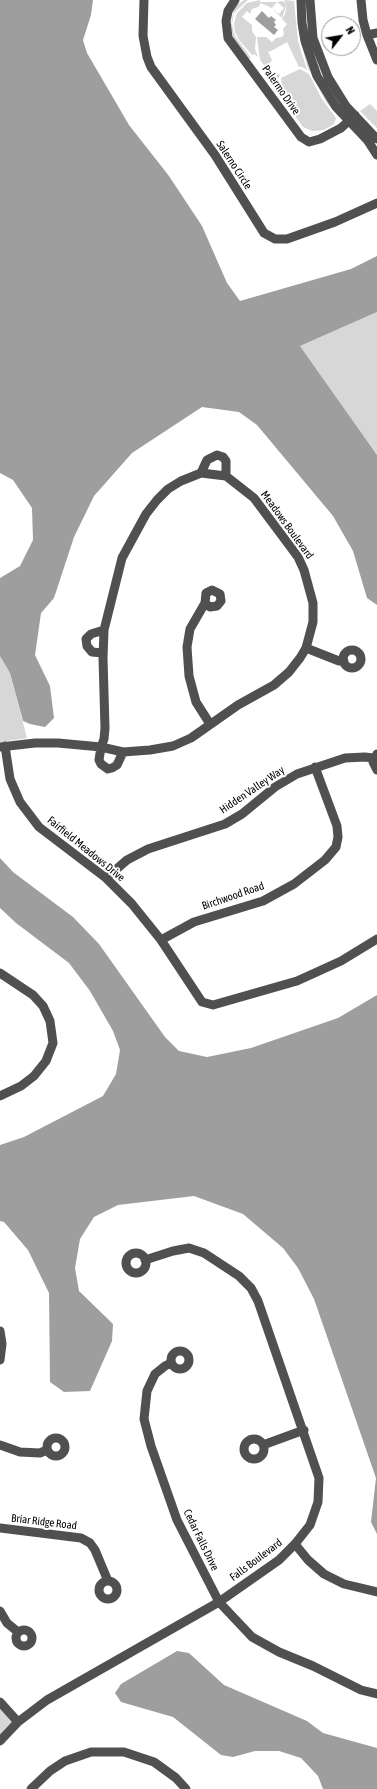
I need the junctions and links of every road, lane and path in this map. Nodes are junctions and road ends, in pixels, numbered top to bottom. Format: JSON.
{"nodes":[{"id":1,"x":144,"y":0,"type":"edge"},
{"id":2,"x":235,"y":0,"type":"edge"},
{"id":3,"x":301,"y":0,"type":"edge"},
{"id":4,"x":310,"y":0,"type":"edge"},
{"id":5,"x":361,"y":0,"type":"edge"},
{"id":6,"x":377,"y":33,"type":"edge"},
{"id":7,"x":367,"y":35,"type":"junction"},
{"id":8,"x":377,"y":60,"type":"edge"},
{"id":9,"x":352,"y":119,"type":"junction"},
{"id":10,"x":377,"y":139,"type":"edge"},
{"id":11,"x":377,"y":155,"type":"edge"},
{"id":12,"x":377,"y":203,"type":"edge"},
{"id":13,"x":202,"y":473,"type":"junction"},
{"id":14,"x":226,"y":476,"type":"junction"},
{"id":15,"x":205,"y":603,"type":"dead end"},
{"id":16,"x":104,"y":630,"type":"junction"},
{"id":17,"x":306,"y":648,"type":"junction"},
{"id":18,"x":103,"y":653,"type":"junction"},
{"id":19,"x":344,"y":661,"type":"dead end"},
{"id":20,"x":210,"y":724,"type":"junction"},
{"id":21,"x":3,"y":747,"type":"edge"},
{"id":22,"x":101,"y":747,"type":"junction"},
{"id":23,"x":123,"y":752,"type":"junction"},
{"id":24,"x":375,"y":756,"type":"edge"},
{"id":25,"x":315,"y":767,"type":"junction"},
{"id":26,"x":377,"y":770,"type":"edge"},
{"id":27,"x":106,"y":878,"type":"junction"},
{"id":28,"x":377,"y":939,"type":"edge"},
{"id":29,"x":161,"y":940,"type":"junction"},
{"id":30,"x":0,"y":973,"type":"edge"},
{"id":31,"x":0,"y":1096,"type":"edge"},
{"id":32,"x":146,"y":1260,"type":"dead end"},
{"id":33,"x":0,"y":1331,"type":"edge"},
{"id":34,"x":1,"y":1344,"type":"edge"},
{"id":35,"x":0,"y":1360,"type":"edge"},
{"id":36,"x":171,"y":1363,"type":"dead end"},
{"id":37,"x":304,"y":1430,"type":"junction"},
{"id":38,"x":0,"y":1445,"type":"edge"},
{"id":39,"x":263,"y":1445,"type":"dead end"},
{"id":40,"x":47,"y":1450,"type":"dead end"},
{"id":41,"x":0,"y":1528,"type":"edge"},
{"id":42,"x":295,"y":1544,"type":"junction"},
{"id":43,"x":108,"y":1581,"type":"dead end"},
{"id":44,"x":377,"y":1592,"type":"edge"},
{"id":45,"x":219,"y":1602,"type":"junction"},
{"id":46,"x":0,"y":1611,"type":"edge"},
{"id":47,"x":18,"y":1632,"type":"dead end"},
{"id":48,"x":377,"y":1694,"type":"edge"},
{"id":49,"x":0,"y":1702,"type":"edge"},
{"id":50,"x":18,"y":1722,"type":"junction"},
{"id":51,"x":0,"y":1741,"type":"edge"},
{"id":52,"x":31,"y":1789,"type":"edge"},
{"id":53,"x":186,"y":1789,"type":"edge"}],
"edges":[{"from":1,"to":12,"type":"street","name":"Salerno Circle"},
{"from":2,"to":9,"type":"street","name":"Palermo Drive"},
{"from":3,"to":9,"type":"street"},
{"from":4,"to":9,"type":"street"},
{"from":5,"to":7,"type":"street"},
{"from":6,"to":7,"type":"street"},
{"from":7,"to":8,"type":"street"},
{"from":9,"to":10,"type":"street"},
{"from":9,"to":11,"type":"street"},
{"from":13,"to":14,"type":"street"},
{"from":13,"to":14,"type":"street"},
{"from":13,"to":16,"type":"street"},
{"from":14,"to":17,"type":"street","name":"Meadows Boulevard"},
{"from":15,"to":20,"type":"street"},
{"from":16,"to":18,"type":"street"},
{"from":16,"to":18,"type":"street"},
{"from":17,"to":19,"type":"street"},
{"from":17,"to":20,"type":"street","name":"Meadows Boulevard"},
{"from":18,"to":22,"type":"street"},
{"from":20,"to":23,"type":"street","name":"Meadows Boulevard"},
{"from":21,"to":22,"type":"street","name":"Meadows Boulevard"},
{"from":21,"to":27,"type":"street","name":"Fairfield Meadows Drive"},
{"from":22,"to":23,"type":"street","name":"Meadows Boulevard"},
{"from":22,"to":23,"type":"street"},
{"from":24,"to":25,"type":"street","name":"Hidden Valley Way"},
{"from":24,"to":26,"type":"street","name":"Hidden Valley Way"},
{"from":25,"to":27,"type":"street","name":"Hidden Valley Way"},
{"from":25,"to":29,"type":"street","name":"Birchwood Road"},
{"from":27,"to":29,"type":"street","name":"Fairfield Meadows Drive"},
{"from":28,"to":29,"type":"street","name":"Fairfield Meadows Drive"},
{"from":30,"to":31,"type":"street"},
{"from":32,"to":37,"type":"street","name":"Falls Boulevard"},
{"from":33,"to":34,"type":"street"},
{"from":34,"to":35,"type":"street"},
{"from":36,"to":45,"type":"street","name":"Cedar Falls Drive"},
{"from":37,"to":39,"type":"street"},
{"from":37,"to":42,"type":"street","name":"Falls Boulevard"},
{"from":38,"to":40,"type":"street"},
{"from":41,"to":43,"type":"street","name":"Briar Ridge Road"},
{"from":42,"to":44,"type":"street"},
{"from":42,"to":45,"type":"street","name":"Falls Boulevard"},
{"from":45,"to":48,"type":"street","name":"Cedar Falls Drive"},
{"from":45,"to":50,"type":"street","name":"Falls Boulevard"},
{"from":46,"to":47,"type":"street"},
{"from":49,"to":50,"type":"street"},
{"from":50,"to":51,"type":"street","name":"Falls Boulevard"},
{"from":52,"to":53,"type":"street"}]}
